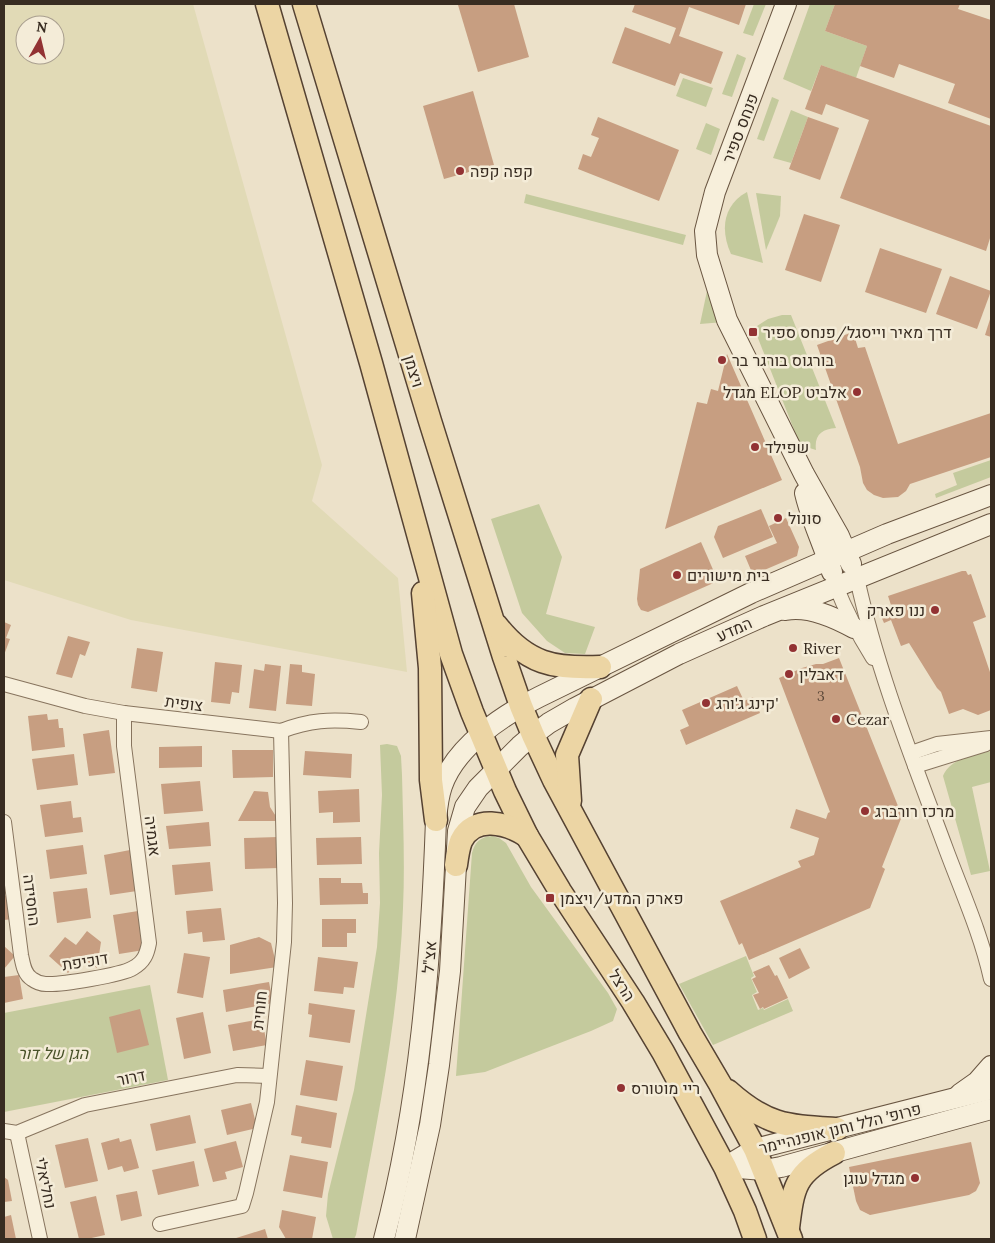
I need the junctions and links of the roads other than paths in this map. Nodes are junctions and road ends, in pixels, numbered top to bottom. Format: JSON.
{"nodes":[{"id":1,"x":267,"y":4,"type":"edge"},
{"id":2,"x":304,"y":4,"type":"edge"},
{"id":3,"x":786,"y":4,"type":"edge"},
{"id":4,"x":991,"y":495,"type":"edge"},
{"id":5,"x":991,"y":524,"type":"edge"},
{"id":6,"x":417,"y":525,"type":"junction"},
{"id":7,"x":837,"y":556,"type":"junction"},
{"id":8,"x":857,"y":578,"type":"junction"},
{"id":9,"x":836,"y":586,"type":"junction"},
{"id":10,"x":764,"y":616,"type":"junction"},
{"id":11,"x":493,"y":620,"type":"junction"},
{"id":12,"x":854,"y":628,"type":"junction"},
{"id":13,"x":600,"y":667,"type":"junction"},
{"id":14,"x":882,"y":671,"type":"junction"},
{"id":15,"x":4,"y":684,"type":"edge"},
{"id":16,"x":591,"y":699,"type":"junction"},
{"id":17,"x":521,"y":706,"type":"junction"},
{"id":18,"x":124,"y":713,"type":"junction"},
{"id":19,"x":361,"y":722,"type":"dead end"},
{"id":20,"x":281,"y":732,"type":"junction"},
{"id":21,"x":481,"y":735,"type":"junction"},
{"id":22,"x":533,"y":735,"type":"junction"},
{"id":23,"x":991,"y":738,"type":"edge"},
{"id":24,"x":991,"y":742,"type":"edge"},
{"id":25,"x":913,"y":760,"type":"junction"},
{"id":26,"x":497,"y":770,"type":"junction"},
{"id":27,"x":571,"y":812,"type":"junction"},
{"id":28,"x":436,"y":820,"type":"junction"},
{"id":29,"x":4,"y":822,"type":"edge"},
{"id":30,"x":527,"y":836,"type":"junction"},
{"id":31,"x":456,"y":865,"type":"junction"},
{"id":32,"x":141,"y":962,"type":"joint"},
{"id":33,"x":991,"y":979,"type":"edge"},
{"id":34,"x":32,"y":980,"type":"joint"},
{"id":35,"x":991,"y":1066,"type":"edge"},
{"id":36,"x":270,"y":1076,"type":"junction"},
{"id":37,"x":720,"y":1084,"type":"junction"},
{"id":38,"x":991,"y":1089,"type":"edge"},
{"id":39,"x":951,"y":1099,"type":"junction"},
{"id":40,"x":991,"y":1109,"type":"edge"},
{"id":41,"x":970,"y":1115,"type":"junction"},
{"id":42,"x":991,"y":1120,"type":"edge"},
{"id":43,"x":837,"y":1129,"type":"junction"},
{"id":44,"x":11,"y":1132,"type":"edge"},
{"id":45,"x":755,"y":1148,"type":"junction"},
{"id":46,"x":834,"y":1153,"type":"junction"},
{"id":47,"x":725,"y":1167,"type":"junction"},
{"id":48,"x":764,"y":1170,"type":"junction"},
{"id":49,"x":160,"y":1224,"type":"dead end"},
{"id":50,"x":789,"y":1234,"type":"edge"},
{"id":51,"x":40,"y":1239,"type":"edge"},
{"id":52,"x":384,"y":1239,"type":"edge"},
{"id":53,"x":405,"y":1239,"type":"edge"},
{"id":54,"x":755,"y":1239,"type":"edge"}],
"edges":[{"from":1,"to":6,"type":"main road"},
{"from":2,"to":11,"type":"main road","name":"ויצמן"},
{"from":3,"to":7,"type":"main road","name":"פנחס ספיר"},
{"from":4,"to":7,"type":"main road","name":"המדע"},
{"from":5,"to":8,"type":"main road","name":"המדע"},
{"from":6,"to":21,"type":"main road"},
{"from":6,"to":28,"type":"main road"},
{"from":7,"to":8,"type":"main road"},
{"from":7,"to":9,"type":"main road"},
{"from":7,"to":13,"type":"main road","name":"המדע"},
{"from":8,"to":9,"type":"main road","name":"המדע"},
{"from":8,"to":14,"type":"street"},
{"from":9,"to":10,"type":"main road","name":"המדע"},
{"from":9,"to":12,"type":"street"},
{"from":10,"to":12,"type":"main road"},
{"from":10,"to":16,"type":"main road","name":"המדע"},
{"from":11,"to":13,"type":"main road"},
{"from":11,"to":17,"type":"main road","name":"ויצמן"},
{"from":12,"to":14,"type":"street"},
{"from":13,"to":17,"type":"main road","name":"המדע"},
{"from":14,"to":25,"type":"street"},
{"from":15,"to":18,"type":"street","name":"צופית"},
{"from":16,"to":22,"type":"main road","name":"המדע"},
{"from":16,"to":27,"type":"main road"},
{"from":17,"to":21,"type":"main road","name":"אצ\"ל"},
{"from":17,"to":22,"type":"main road","name":"ויצמן"},
{"from":18,"to":20,"type":"street","name":"צופית"},
{"from":18,"to":32,"type":"street","name":"אגמיה"},
{"from":19,"to":20,"type":"street","name":"צופית"},
{"from":20,"to":36,"type":"street","name":"חוחית"},
{"from":21,"to":26,"type":"main road","name":"הרצל"},
{"from":21,"to":28,"type":"main road","name":"אצ\"ל"},
{"from":22,"to":26,"type":"main road","name":"המדע"},
{"from":22,"to":27,"type":"main road"},
{"from":23,"to":25,"type":"street"},
{"from":24,"to":25,"type":"street"},
{"from":25,"to":33,"type":"street"},
{"from":26,"to":30,"type":"main road","name":"הרצל"},
{"from":26,"to":31,"type":"main road","name":"אצ\"ל"},
{"from":27,"to":37,"type":"main road"},
{"from":28,"to":52,"type":"main road","name":"אצ\"ל"},
{"from":29,"to":34,"type":"street","name":"החסידה"},
{"from":30,"to":31,"type":"main road"},
{"from":30,"to":47,"type":"main road","name":"הרצל"},
{"from":31,"to":53,"type":"main road","name":"אצ\"ל"},
{"from":32,"to":34,"type":"street","name":"דוכיפת"},
{"from":35,"to":39,"type":"main road"},
{"from":36,"to":44,"type":"street","name":"דרור"},
{"from":36,"to":49,"type":"street","name":"חוחית"},
{"from":37,"to":43,"type":"main road"},
{"from":37,"to":45,"type":"main road"},
{"from":38,"to":39,"type":"main road","name":"פרופ׳ הלל וחנן אופנהיימר"},
{"from":39,"to":43,"type":"main road","name":"פרופ׳ הלל וחנן אופנהיימר"},
{"from":40,"to":41,"type":"main road","name":"פרופ׳ הלל וחנן אופנהיימר"},
{"from":41,"to":42,"type":"main road"},
{"from":41,"to":46,"type":"main road","name":"פרופ׳ הלל וחנן אופנהיימר"},
{"from":43,"to":45,"type":"main road","name":"פרופ׳ הלל וחנן אופנהיימר"},
{"from":44,"to":51,"type":"street","name":"נחליאלי"},
{"from":45,"to":47,"type":"main road","name":"פרופ׳ הלל וחנן אופנהיימר"},
{"from":45,"to":48,"type":"main road"},
{"from":46,"to":48,"type":"main road","name":"פרופ׳ הלל וחנן אופנהיימר"},
{"from":46,"to":50,"type":"main road"},
{"from":47,"to":48,"type":"main road","name":"פרופ׳ הלל וחנן אופנהיימר"},
{"from":47,"to":54,"type":"main road","name":"הרצל"},
{"from":48,"to":50,"type":"main road"}]}
